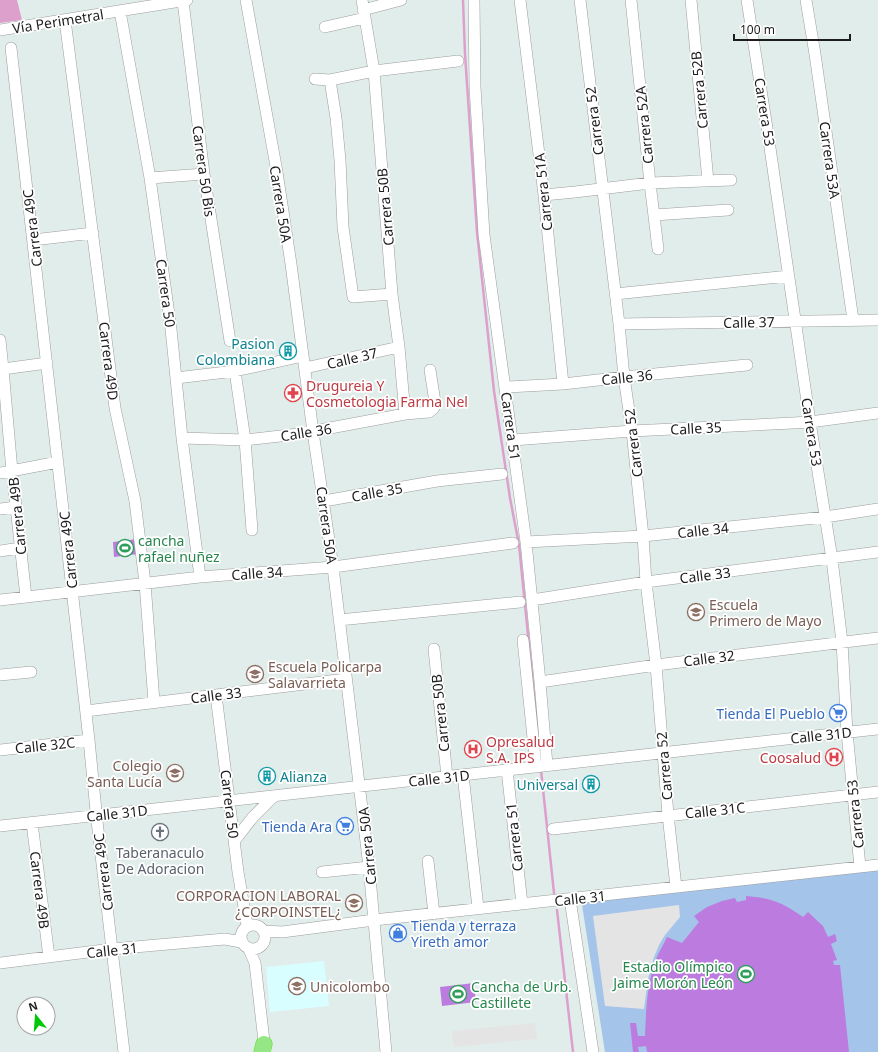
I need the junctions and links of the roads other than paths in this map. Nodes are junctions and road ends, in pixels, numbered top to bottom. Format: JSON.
{"nodes":[{"id":1,"x":185,"y":0,"type":"edge"},
{"id":2,"x":246,"y":0,"type":"edge"},
{"id":3,"x":400,"y":0,"type":"edge"},
{"id":4,"x":520,"y":0,"type":"edge"},
{"id":5,"x":580,"y":0,"type":"edge"},
{"id":6,"x":631,"y":0,"type":"edge"},
{"id":7,"x":691,"y":0,"type":"edge"},
{"id":8,"x":747,"y":0,"type":"edge"},
{"id":9,"x":806,"y":0,"type":"edge"},
{"id":10,"x":474,"y":1,"type":"edge"},
{"id":11,"x":363,"y":9,"type":"edge"},
{"id":12,"x":120,"y":11,"type":"junction"},
{"id":13,"x":65,"y":20,"type":"junction"},
{"id":14,"x":325,"y":26,"type":"dead end"},
{"id":15,"x":0,"y":30,"type":"edge"},
{"id":16,"x":11,"y":48,"type":"dead end"},
{"id":17,"x":458,"y":61,"type":"dead end"},
{"id":18,"x":374,"y":71,"type":"junction"},
{"id":19,"x":315,"y":80,"type":"dead end"},
{"id":20,"x":330,"y":80,"type":"junction"},
{"id":21,"x":204,"y":174,"type":"junction"},
{"id":22,"x":150,"y":178,"type":"junction"},
{"id":23,"x":731,"y":180,"type":"dead end"},
{"id":24,"x":708,"y":181,"type":"junction"},
{"id":25,"x":650,"y":183,"type":"junction"},
{"id":26,"x":602,"y":189,"type":"junction"},
{"id":27,"x":544,"y":195,"type":"junction"},
{"id":28,"x":728,"y":210,"type":"dead end"},
{"id":29,"x":654,"y":215,"type":"junction"},
{"id":30,"x":93,"y":233,"type":"junction"},
{"id":31,"x":33,"y":240,"type":"junction"},
{"id":32,"x":658,"y":249,"type":"dead end"},
{"id":33,"x":789,"y":276,"type":"junction"},
{"id":34,"x":392,"y":294,"type":"junction"},
{"id":35,"x":615,"y":294,"type":"junction"},
{"id":36,"x":853,"y":320,"type":"junction"},
{"id":37,"x":878,"y":320,"type":"edge"},
{"id":38,"x":795,"y":321,"type":"junction"},
{"id":39,"x":619,"y":324,"type":"junction"},
{"id":40,"x":0,"y":340,"type":"edge"},
{"id":41,"x":230,"y":341,"type":"dead end"},
{"id":42,"x":399,"y":347,"type":"junction"},
{"id":43,"x":0,"y":348,"type":"edge"},
{"id":44,"x":303,"y":356,"type":"junction"},
{"id":45,"x":47,"y":363,"type":"junction"},
{"id":46,"x":747,"y":365,"type":"dead end"},
{"id":47,"x":305,"y":368,"type":"junction"},
{"id":48,"x":3,"y":369,"type":"junction"},
{"id":49,"x":430,"y":370,"type":"dead end"},
{"id":50,"x":235,"y":371,"type":"junction"},
{"id":51,"x":624,"y":377,"type":"junction"},
{"id":52,"x":176,"y":378,"type":"junction"},
{"id":53,"x":563,"y":384,"type":"junction"},
{"id":54,"x":506,"y":387,"type":"junction"},
{"id":55,"x":878,"y":413,"type":"edge"},
{"id":56,"x":405,"y":414,"type":"junction"},
{"id":57,"x":810,"y":422,"type":"junction"},
{"id":58,"x":4,"y":429,"type":"edge"},
{"id":59,"x":632,"y":431,"type":"junction"},
{"id":60,"x":312,"y":432,"type":"junction"},
{"id":61,"x":182,"y":438,"type":"junction"},
{"id":62,"x":245,"y":440,"type":"junction"},
{"id":63,"x":513,"y":440,"type":"junction"},
{"id":64,"x":58,"y":462,"type":"junction"},
{"id":65,"x":12,"y":471,"type":"junction"},
{"id":66,"x":0,"y":473,"type":"edge"},
{"id":67,"x":502,"y":474,"type":"dead end"},
{"id":68,"x":324,"y":501,"type":"junction"},
{"id":69,"x":16,"y":507,"type":"junction"},
{"id":70,"x":0,"y":509,"type":"edge"},
{"id":71,"x":878,"y":509,"type":"edge"},
{"id":72,"x":825,"y":517,"type":"junction"},
{"id":73,"x":252,"y":530,"type":"dead end"},
{"id":74,"x":643,"y":536,"type":"junction"},
{"id":75,"x":526,"y":542,"type":"junction"},
{"id":76,"x":513,"y":543,"type":"dead end"},
{"id":77,"x":20,"y":548,"type":"junction"},
{"id":78,"x":0,"y":551,"type":"edge"},
{"id":79,"x":878,"y":552,"type":"edge"},
{"id":80,"x":832,"y":559,"type":"junction"},
{"id":81,"x":333,"y":567,"type":"junction"},
{"id":82,"x":200,"y":577,"type":"junction"},
{"id":83,"x":646,"y":582,"type":"junction"},
{"id":84,"x":145,"y":584,"type":"junction"},
{"id":85,"x":72,"y":592,"type":"junction"},
{"id":86,"x":26,"y":597,"type":"junction"},
{"id":87,"x":0,"y":600,"type":"edge"},
{"id":88,"x":532,"y":600,"type":"junction"},
{"id":89,"x":520,"y":602,"type":"dead end"},
{"id":90,"x":339,"y":620,"type":"junction"},
{"id":91,"x":878,"y":638,"type":"edge"},
{"id":92,"x":523,"y":640,"type":"dead end"},
{"id":93,"x":842,"y":642,"type":"junction"},
{"id":94,"x":434,"y":649,"type":"dead end"},
{"id":95,"x":656,"y":665,"type":"junction"},
{"id":96,"x":30,"y":672,"type":"dead end"},
{"id":97,"x":0,"y":676,"type":"edge"},
{"id":98,"x":346,"y":679,"type":"junction"},
{"id":99,"x":540,"y":682,"type":"junction"},
{"id":100,"x":216,"y":695,"type":"junction"},
{"id":101,"x":154,"y":702,"type":"junction"},
{"id":102,"x":86,"y":711,"type":"junction"},
{"id":103,"x":878,"y":729,"type":"edge"},
{"id":104,"x":847,"y":732,"type":"junction"},
{"id":105,"x":89,"y":740,"type":"junction"},
{"id":106,"x":0,"y":750,"type":"edge"},
{"id":107,"x":663,"y":752,"type":"junction"},
{"id":108,"x":547,"y":765,"type":"junction"},
{"id":109,"x":536,"y":767,"type":"junction"},
{"id":110,"x":507,"y":770,"type":"junction"},
{"id":111,"x":464,"y":775,"type":"junction"},
{"id":112,"x":447,"y":777,"type":"junction"},
{"id":113,"x":360,"y":786,"type":"junction"},
{"id":114,"x":878,"y":792,"type":"edge"},
{"id":115,"x":853,"y":795,"type":"junction"},
{"id":116,"x":274,"y":796,"type":"junction"},
{"id":117,"x":230,"y":801,"type":"junction"},
{"id":118,"x":668,"y":815,"type":"junction"},
{"id":119,"x":97,"y":816,"type":"junction"},
{"id":120,"x":32,"y":823,"type":"junction"},
{"id":121,"x":0,"y":826,"type":"edge"},
{"id":122,"x":553,"y":829,"type":"dead end"},
{"id":123,"x":235,"y":840,"type":"junction"},
{"id":124,"x":428,"y":861,"type":"dead end"},
{"id":125,"x":878,"y":865,"type":"edge"},
{"id":126,"x":369,"y":867,"type":"junction"},
{"id":127,"x":860,"y":867,"type":"junction"},
{"id":128,"x":322,"y":872,"type":"dead end"},
{"id":129,"x":676,"y":887,"type":"junction"},
{"id":130,"x":570,"y":899,"type":"junction"},
{"id":131,"x":522,"y":904,"type":"junction"},
{"id":132,"x":478,"y":908,"type":"junction"},
{"id":133,"x":434,"y":914,"type":"junction"},
{"id":134,"x":374,"y":920,"type":"junction"},
{"id":135,"x":246,"y":935,"type":"junction"},
{"id":136,"x":263,"y":939,"type":"junction"},
{"id":137,"x":112,"y":949,"type":"junction"},
{"id":138,"x":49,"y":957,"type":"junction"},
{"id":139,"x":0,"y":963,"type":"edge"},
{"id":140,"x":255,"y":963,"type":"junction"},
{"id":141,"x":264,"y":1049,"type":"edge"},
{"id":142,"x":124,"y":1052,"type":"edge"},
{"id":143,"x":386,"y":1052,"type":"edge"},
{"id":144,"x":593,"y":1052,"type":"edge"}],
"edges":[{"from":1,"to":12,"type":"street","name":"Vía Perimetral"},
{"from":1,"to":21,"type":"street","name":"Carrera 50 Bis"},
{"from":2,"to":44,"type":"street","name":"Carrera 50A"},
{"from":3,"to":11,"type":"street"},
{"from":4,"to":27,"type":"street","name":"Carrera 51A"},
{"from":5,"to":26,"type":"street","name":"Carrera 52"},
{"from":6,"to":25,"type":"street","name":"Carrera 52A"},
{"from":7,"to":24,"type":"street","name":"Carrera 52B"},
{"from":8,"to":33,"type":"street","name":"Carrera 53"},
{"from":9,"to":36,"type":"street","name":"Carrera 53A"},
{"from":10,"to":54,"type":"street","name":"Carrera 51"},
{"from":11,"to":14,"type":"street"},
{"from":11,"to":18,"type":"street","name":"Carrera 50B"},
{"from":12,"to":13,"type":"street","name":"Vía Perimetral"},
{"from":12,"to":22,"type":"street","name":"Carrera 50"},
{"from":13,"to":15,"type":"street","name":"Vía Perimetral"},
{"from":13,"to":30,"type":"street","name":"Carrera 49D"},
{"from":16,"to":31,"type":"street","name":"Carrera 49C"},
{"from":17,"to":18,"type":"street"},
{"from":18,"to":20,"type":"street"},
{"from":18,"to":34,"type":"street","name":"Carrera 50B"},
{"from":19,"to":20,"type":"street"},
{"from":20,"to":34,"type":"street"},
{"from":21,"to":22,"type":"street"},
{"from":21,"to":41,"type":"street","name":"Carrera 50 Bis"},
{"from":22,"to":52,"type":"street","name":"Carrera 50"},
{"from":23,"to":24,"type":"street"},
{"from":24,"to":25,"type":"street"},
{"from":25,"to":26,"type":"street"},
{"from":25,"to":29,"type":"street","name":"Carrera 52A"},
{"from":26,"to":27,"type":"street"},
{"from":26,"to":35,"type":"street","name":"Carrera 52"},
{"from":27,"to":53,"type":"street","name":"Carrera 51A"},
{"from":28,"to":29,"type":"street"},
{"from":29,"to":32,"type":"street","name":"Carrera 52A"},
{"from":30,"to":31,"type":"street"},
{"from":30,"to":84,"type":"street","name":"Carrera 49D"},
{"from":31,"to":45,"type":"street","name":"Carrera 49C"},
{"from":33,"to":35,"type":"street"},
{"from":33,"to":38,"type":"street","name":"Carrera 53"},
{"from":34,"to":42,"type":"street","name":"Carrera 50B"},
{"from":35,"to":39,"type":"street","name":"Carrera 52"},
{"from":36,"to":37,"type":"street","name":"Calle 37"},
{"from":36,"to":38,"type":"street","name":"Calle 37"},
{"from":38,"to":39,"type":"street","name":"Calle 37"},
{"from":38,"to":57,"type":"street","name":"Carrera 53"},
{"from":39,"to":51,"type":"street","name":"Carrera 52"},
{"from":40,"to":43,"type":"street","name":"Carrera 49B"},
{"from":42,"to":47,"type":"street","name":"Calle 37"},
{"from":42,"to":56,"type":"street","name":"Carrera 50B"},
{"from":43,"to":48,"type":"street","name":"Carrera 49B"},
{"from":44,"to":47,"type":"street","name":"Carrera 50A"},
{"from":44,"to":50,"type":"street"},
{"from":45,"to":48,"type":"street"},
{"from":45,"to":64,"type":"street","name":"Carrera 49C"},
{"from":46,"to":51,"type":"street","name":"Calle 36"},
{"from":47,"to":60,"type":"street","name":"Carrera 50A"},
{"from":48,"to":58,"type":"street","name":"Carrera 49B"},
{"from":49,"to":56,"type":"street","name":"Calle 36"},
{"from":50,"to":52,"type":"street"},
{"from":50,"to":62,"type":"street"},
{"from":51,"to":53,"type":"street","name":"Calle 36"},
{"from":51,"to":59,"type":"street","name":"Carrera 52"},
{"from":52,"to":61,"type":"street","name":"Carrera 50"},
{"from":53,"to":54,"type":"street","name":"Calle 36"},
{"from":54,"to":63,"type":"street","name":"Carrera 51"},
{"from":55,"to":57,"type":"street","name":"Calle 35"},
{"from":56,"to":60,"type":"street","name":"Calle 36"},
{"from":57,"to":59,"type":"street","name":"Calle 35"},
{"from":57,"to":72,"type":"street","name":"Carrera 53"},
{"from":58,"to":65,"type":"street","name":"Carrera 49B"},
{"from":59,"to":63,"type":"street","name":"Calle 35"},
{"from":59,"to":74,"type":"street","name":"Carrera 52"},
{"from":60,"to":62,"type":"street","name":"Calle 36"},
{"from":60,"to":68,"type":"street","name":"Carrera 50A"},
{"from":61,"to":62,"type":"street","name":"Calle 36"},
{"from":61,"to":82,"type":"street","name":"Carrera 50"},
{"from":62,"to":73,"type":"street"},
{"from":63,"to":75,"type":"street","name":"Carrera 51"},
{"from":64,"to":65,"type":"street"},
{"from":64,"to":85,"type":"street","name":"Carrera 49C"},
{"from":65,"to":66,"type":"street"},
{"from":65,"to":69,"type":"street","name":"Carrera 49B"},
{"from":67,"to":68,"type":"street","name":"Calle 35"},
{"from":68,"to":81,"type":"street","name":"Carrera 50A"},
{"from":69,"to":70,"type":"street"},
{"from":69,"to":77,"type":"street","name":"Carrera 49B"},
{"from":71,"to":72,"type":"street","name":"Calle 34"},
{"from":72,"to":74,"type":"street","name":"Calle 34"},
{"from":72,"to":80,"type":"street","name":"Carrera 53"},
{"from":74,"to":75,"type":"street","name":"Calle 34"},
{"from":74,"to":83,"type":"street","name":"Carrera 52"},
{"from":75,"to":88,"type":"street","name":"Carrera 51"},
{"from":76,"to":81,"type":"street","name":"Calle 34"},
{"from":77,"to":78,"type":"street"},
{"from":77,"to":86,"type":"street","name":"Carrera 49B"},
{"from":79,"to":80,"type":"street","name":"Calle 33"},
{"from":80,"to":83,"type":"street","name":"Calle 33"},
{"from":80,"to":93,"type":"street","name":"Carrera 53"},
{"from":81,"to":82,"type":"street","name":"Calle 34"},
{"from":81,"to":90,"type":"street","name":"Carrera 50A"},
{"from":82,"to":84,"type":"street","name":"Calle 34"},
{"from":83,"to":88,"type":"street","name":"Calle 33"},
{"from":83,"to":95,"type":"street","name":"Carrera 52"},
{"from":84,"to":85,"type":"street","name":"Calle 34"},
{"from":84,"to":101,"type":"street","name":"Carrera 49D"},
{"from":85,"to":86,"type":"street","name":"Calle 34"},
{"from":85,"to":102,"type":"street","name":"Carrera 49C"},
{"from":86,"to":87,"type":"street","name":"Calle 34"},
{"from":88,"to":99,"type":"street","name":"Carrera 51"},
{"from":89,"to":90,"type":"street"},
{"from":90,"to":98,"type":"street","name":"Carrera 50A"},
{"from":91,"to":93,"type":"street","name":"Calle 32"},
{"from":92,"to":109,"type":"street"},
{"from":93,"to":95,"type":"street","name":"Calle 32"},
{"from":93,"to":104,"type":"street","name":"Carrera 53"},
{"from":94,"to":112,"type":"street","name":"Carrera 50B"},
{"from":95,"to":99,"type":"street","name":"Calle 32"},
{"from":95,"to":107,"type":"street","name":"Carrera 52"},
{"from":96,"to":97,"type":"street"},
{"from":98,"to":100,"type":"street","name":"Calle 33"},
{"from":98,"to":113,"type":"street","name":"Carrera 50A"},
{"from":99,"to":108,"type":"street","name":"Carrera 51"},
{"from":100,"to":101,"type":"street","name":"Calle 33"},
{"from":100,"to":117,"type":"street","name":"Carrera 50"},
{"from":101,"to":102,"type":"street","name":"Calle 33"},
{"from":102,"to":105,"type":"street","name":"Carrera 49C"},
{"from":103,"to":104,"type":"street","name":"Calle 31D"},
{"from":104,"to":107,"type":"street","name":"Calle 31D"},
{"from":104,"to":115,"type":"street","name":"Carrera 53"},
{"from":105,"to":106,"type":"street","name":"Calle 32C"},
{"from":105,"to":119,"type":"street","name":"Carrera 49C"},
{"from":107,"to":108,"type":"street","name":"Calle 31D"},
{"from":107,"to":118,"type":"street","name":"Carrera 52"},
{"from":108,"to":109,"type":"street","name":"Calle 31D"},
{"from":109,"to":110,"type":"street","name":"Calle 31D"},
{"from":110,"to":111,"type":"street","name":"Calle 31D"},
{"from":110,"to":131,"type":"street","name":"Carrera 51"},
{"from":111,"to":112,"type":"street","name":"Calle 31D"},
{"from":111,"to":132,"type":"street"},
{"from":112,"to":113,"type":"street","name":"Calle 31D"},
{"from":113,"to":116,"type":"street","name":"Calle 31D"},
{"from":113,"to":126,"type":"street","name":"Carrera 50A"},
{"from":114,"to":115,"type":"street","name":"Calle 31C"},
{"from":115,"to":118,"type":"street","name":"Calle 31C"},
{"from":115,"to":127,"type":"street","name":"Carrera 53"},
{"from":116,"to":117,"type":"street","name":"Calle 31D"},
{"from":116,"to":123,"type":"street"},
{"from":117,"to":119,"type":"street","name":"Calle 31D"},
{"from":117,"to":123,"type":"street","name":"Carrera 50"},
{"from":118,"to":122,"type":"street","name":"Calle 31C"},
{"from":118,"to":129,"type":"street","name":"Carrera 52"},
{"from":119,"to":120,"type":"street","name":"Calle 31D"},
{"from":119,"to":137,"type":"street","name":"Carrera 49C"},
{"from":120,"to":121,"type":"street","name":"Calle 31D"},
{"from":120,"to":138,"type":"street","name":"Carrera 49B"},
{"from":123,"to":135,"type":"street","name":"Carrera 50"},
{"from":124,"to":133,"type":"street"},
{"from":125,"to":127,"type":"street","name":"Calle 31"},
{"from":126,"to":128,"type":"street"},
{"from":126,"to":134,"type":"street","name":"Carrera 50A"},
{"from":127,"to":129,"type":"street","name":"Calle 31"},
{"from":129,"to":130,"type":"street","name":"Calle 31"},
{"from":130,"to":131,"type":"street","name":"Calle 31"},
{"from":130,"to":144,"type":"street"},
{"from":131,"to":132,"type":"street","name":"Calle 31"},
{"from":132,"to":133,"type":"street","name":"Calle 31"},
{"from":133,"to":134,"type":"street","name":"Calle 31"},
{"from":134,"to":136,"type":"street","name":"Calle 31"},
{"from":134,"to":143,"type":"street","name":"Carrera 50A"},
{"from":135,"to":136,"type":"street","name":"Calle 31"},
{"from":135,"to":136,"type":"street"},
{"from":135,"to":137,"type":"street","name":"Calle 31"},
{"from":135,"to":140,"type":"street","name":"Carrera 50"},
{"from":136,"to":140,"type":"street","name":"Carrera 50"},
{"from":137,"to":138,"type":"street","name":"Calle 31"},
{"from":137,"to":142,"type":"street","name":"Carrera 49C"},
{"from":138,"to":139,"type":"street","name":"Calle 31"},
{"from":140,"to":141,"type":"street","name":"Carrera 50"}]}
